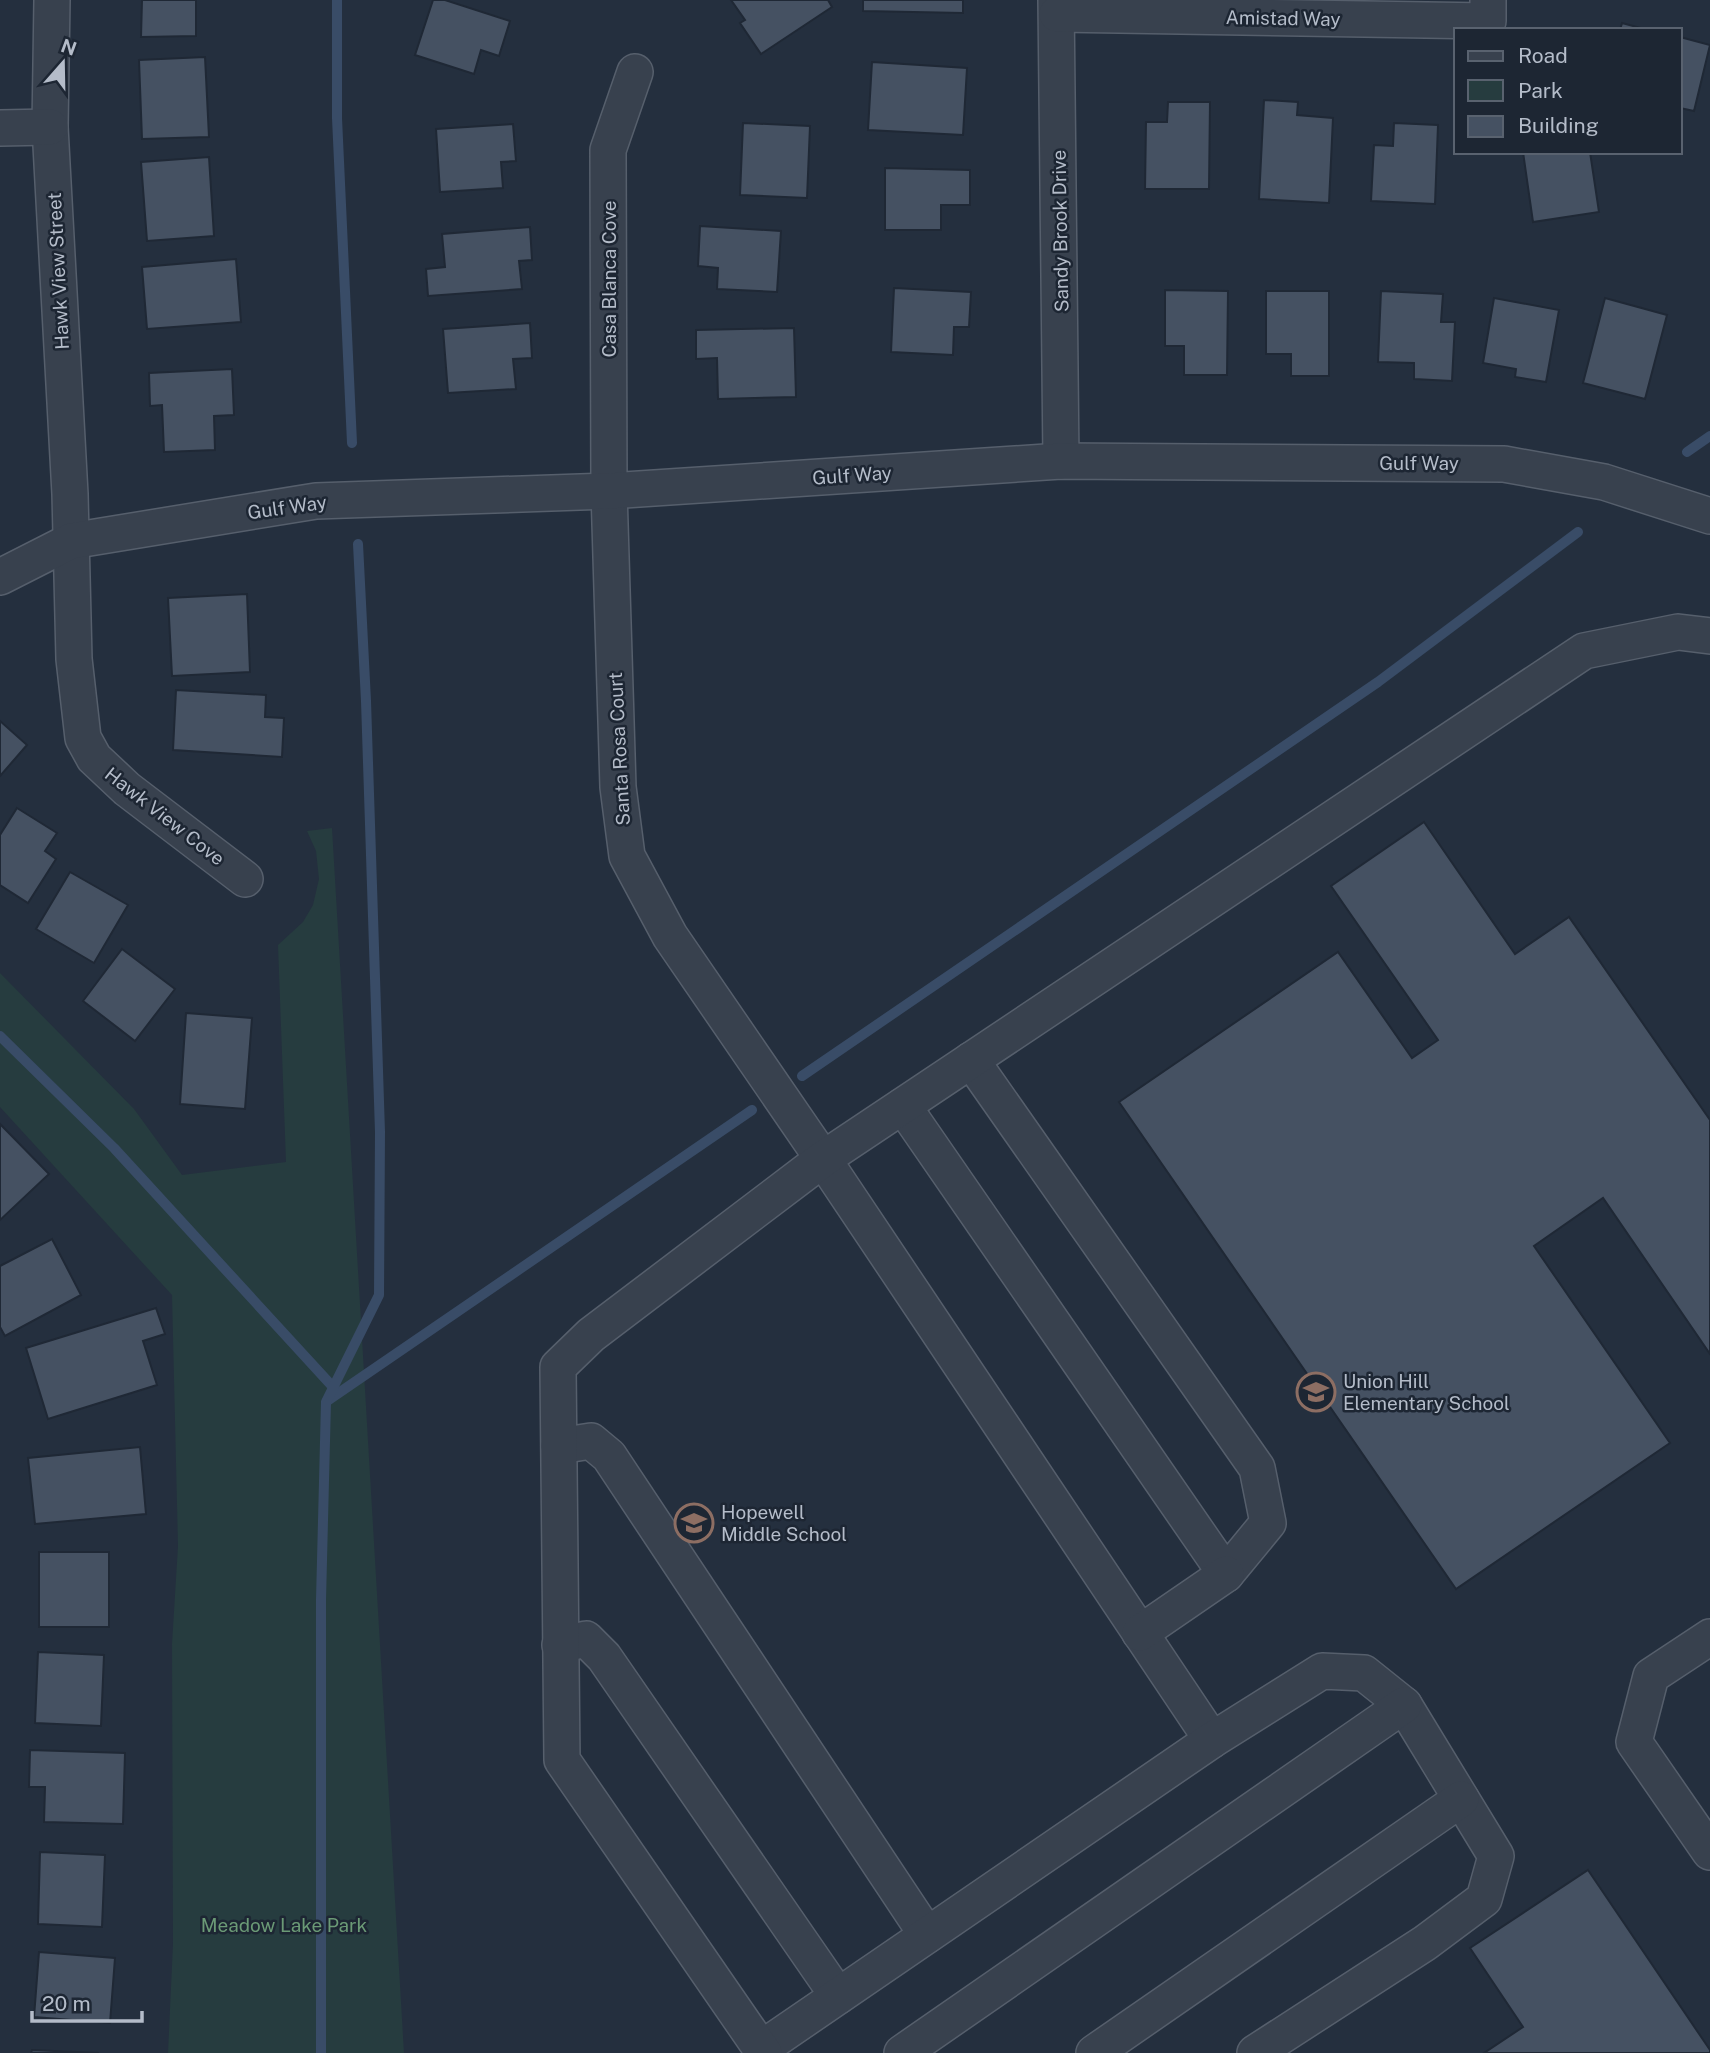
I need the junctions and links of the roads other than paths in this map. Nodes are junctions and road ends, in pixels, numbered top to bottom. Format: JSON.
{"nodes":[{"id":1,"x":52,"y":0,"type":"edge"},
{"id":2,"x":1489,"y":0,"type":"edge"},
{"id":3,"x":1057,"y":7,"type":"edge"},
{"id":4,"x":635,"y":72,"type":"dead end"},
{"id":5,"x":50,"y":127,"type":"junction"},
{"id":6,"x":0,"y":128,"type":"edge"},
{"id":7,"x":1061,"y":461,"type":"junction"},
{"id":8,"x":609,"y":491,"type":"junction"},
{"id":9,"x":1710,"y":516,"type":"edge"},
{"id":10,"x":71,"y":541,"type":"junction"},
{"id":11,"x":0,"y":577,"type":"edge"},
{"id":12,"x":1710,"y":636,"type":"edge"},
{"id":13,"x":245,"y":879,"type":"dead end"},
{"id":14,"x":971,"y":1060,"type":"junction"},
{"id":15,"x":903,"y":1106,"type":"junction"},
{"id":16,"x":823,"y":1159,"type":"junction"},
{"id":17,"x":559,"y":1446,"type":"junction"},
{"id":18,"x":1226,"y":1574,"type":"junction"},
{"id":19,"x":1140,"y":1633,"type":"junction"},
{"id":20,"x":561,"y":1645,"type":"junction"},
{"id":21,"x":1705,"y":1652,"type":"edge"},
{"id":22,"x":1404,"y":1705,"type":"junction"},
{"id":23,"x":1212,"y":1740,"type":"junction"},
{"id":24,"x":1461,"y":1799,"type":"junction"},
{"id":25,"x":1710,"y":1852,"type":"edge"},
{"id":26,"x":927,"y":1935,"type":"junction"},
{"id":27,"x":838,"y":1996,"type":"junction"},
{"id":28,"x":762,"y":2051,"type":"edge"},
{"id":29,"x":902,"y":2053,"type":"edge"},
{"id":30,"x":1094,"y":2053,"type":"edge"},
{"id":31,"x":1255,"y":2053,"type":"edge"}],
"edges":[{"from":1,"to":5,"type":"street","name":"Hawk View Street"},
{"from":2,"to":3,"type":"street","name":"Amistad Way"},
{"from":3,"to":7,"type":"street","name":"Sandy Brook Drive"},
{"from":4,"to":8,"type":"street","name":"Casa Blanca Cove"},
{"from":5,"to":6,"type":"street"},
{"from":5,"to":10,"type":"street","name":"Hawk View Street"},
{"from":7,"to":8,"type":"street","name":"Gulf Way"},
{"from":7,"to":9,"type":"street","name":"Gulf Way"},
{"from":8,"to":10,"type":"street","name":"Gulf Way"},
{"from":8,"to":16,"type":"street","name":"Santa Rosa Court"},
{"from":10,"to":11,"type":"street","name":"Gulf Way"},
{"from":10,"to":13,"type":"street","name":"Hawk View Cove"},
{"from":12,"to":14,"type":"street"},
{"from":14,"to":15,"type":"street"},
{"from":14,"to":18,"type":"street"},
{"from":15,"to":16,"type":"street"},
{"from":15,"to":18,"type":"street"},
{"from":16,"to":17,"type":"street"},
{"from":16,"to":19,"type":"street","name":"Santa Rosa Court"},
{"from":17,"to":20,"type":"street"},
{"from":17,"to":26,"type":"street"},
{"from":18,"to":19,"type":"street"},
{"from":19,"to":23,"type":"street","name":"Santa Rosa Court"},
{"from":20,"to":27,"type":"street"},
{"from":20,"to":28,"type":"street"},
{"from":21,"to":25,"type":"street"},
{"from":22,"to":23,"type":"street"},
{"from":22,"to":24,"type":"street"},
{"from":22,"to":29,"type":"street"},
{"from":23,"to":26,"type":"street"},
{"from":24,"to":30,"type":"street"},
{"from":24,"to":31,"type":"street"},
{"from":26,"to":27,"type":"street"},
{"from":27,"to":28,"type":"street"}]}
